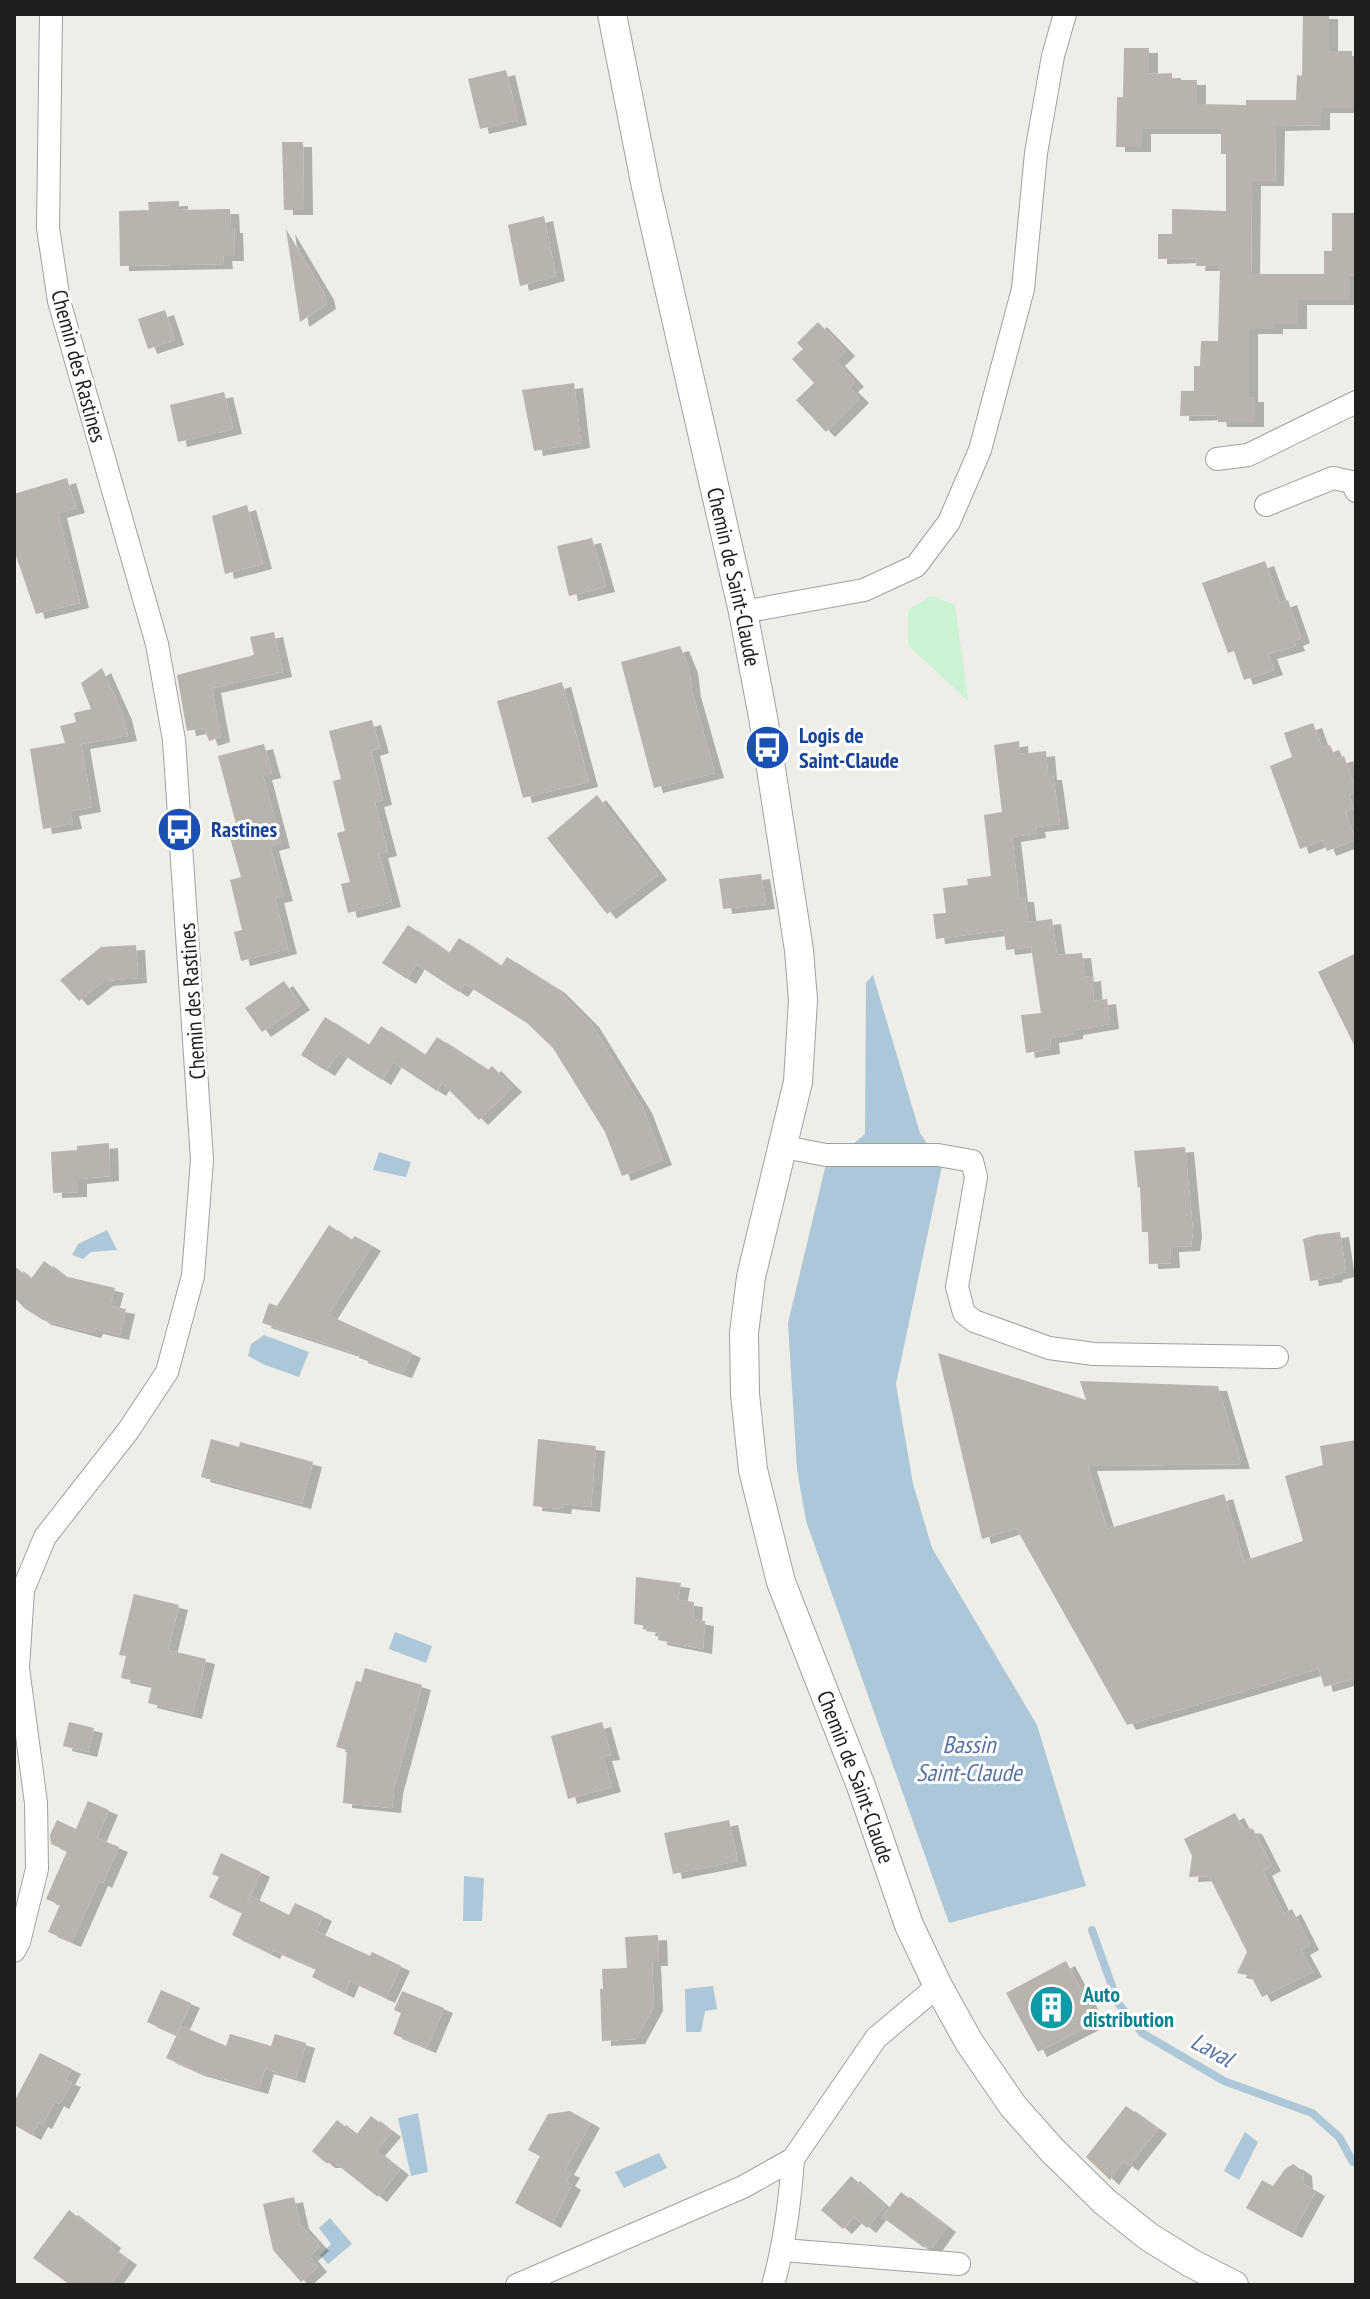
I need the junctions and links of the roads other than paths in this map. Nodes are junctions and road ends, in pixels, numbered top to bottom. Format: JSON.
{"nodes":[{"id":1,"x":51,"y":14,"type":"edge"},
{"id":2,"x":612,"y":14,"type":"edge"},
{"id":3,"x":1065,"y":14,"type":"edge"},
{"id":4,"x":1356,"y":402,"type":"edge"},
{"id":5,"x":1217,"y":459,"type":"dead end"},
{"id":6,"x":1356,"y":491,"type":"edge"},
{"id":7,"x":1266,"y":505,"type":"dead end"},
{"id":8,"x":743,"y":612,"type":"junction"},
{"id":9,"x":784,"y":1147,"type":"junction"},
{"id":10,"x":1277,"y":1357,"type":"dead end"},
{"id":11,"x":25,"y":1801,"type":"edge"},
{"id":12,"x":14,"y":1951,"type":"edge"},
{"id":13,"x":938,"y":1986,"type":"junction"},
{"id":14,"x":793,"y":2159,"type":"junction"},
{"id":15,"x":783,"y":2250,"type":"junction"},
{"id":16,"x":959,"y":2264,"type":"dead end"},
{"id":17,"x":517,"y":2285,"type":"edge"},
{"id":18,"x":773,"y":2285,"type":"edge"},
{"id":19,"x":1234,"y":2285,"type":"edge"}],
"edges":[{"from":1,"to":11,"type":"street","name":"Chemin des Rastines"},
{"from":2,"to":8,"type":"street","name":"Chemin de Saint-Claude"},
{"from":3,"to":8,"type":"street"},
{"from":4,"to":5,"type":"street"},
{"from":6,"to":7,"type":"street"},
{"from":8,"to":9,"type":"street","name":"Chemin de Saint-Claude"},
{"from":9,"to":10,"type":"street"},
{"from":9,"to":13,"type":"street","name":"Chemin de Saint-Claude"},
{"from":11,"to":12,"type":"street","name":"Chemin des Rastines"},
{"from":13,"to":14,"type":"street"},
{"from":13,"to":19,"type":"street","name":"Chemin de Saint-Claude"},
{"from":14,"to":15,"type":"street"},
{"from":14,"to":17,"type":"street"},
{"from":15,"to":16,"type":"street"},
{"from":15,"to":18,"type":"street"}]}
